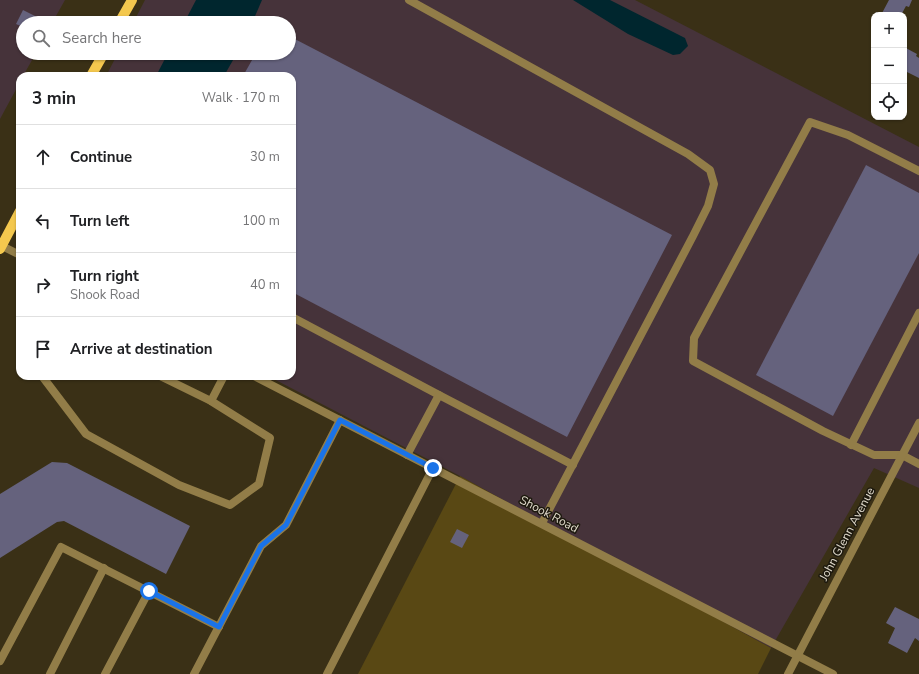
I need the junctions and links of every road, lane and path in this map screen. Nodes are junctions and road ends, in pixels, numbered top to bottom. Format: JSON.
{"nodes":[{"id":1,"x":132,"y":0,"type":"edge"},
{"id":2,"x":409,"y":0,"type":"edge"},
{"id":3,"x":123,"y":16,"type":"edge"},
{"id":4,"x":100,"y":60,"type":"edge"},
{"id":5,"x":93,"y":72,"type":"edge"},
{"id":6,"x":919,"y":171,"type":"edge"},
{"id":7,"x":16,"y":219,"type":"edge"},
{"id":8,"x":1,"y":247,"type":"edge"},
{"id":9,"x":16,"y":253,"type":"edge"},
{"id":10,"x":919,"y":313,"type":"edge"},
{"id":11,"x":296,"y":319,"type":"edge"},
{"id":12,"x":45,"y":380,"type":"edge"},
{"id":13,"x":168,"y":380,"type":"edge"},
{"id":14,"x":222,"y":380,"type":"edge"},
{"id":15,"x":262,"y":380,"type":"edge"},
{"id":16,"x":439,"y":394,"type":"junction"},
{"id":17,"x":211,"y":401,"type":"junction"},
{"id":18,"x":340,"y":420,"type":"junction"},
{"id":19,"x":919,"y":423,"type":"edge"},
{"id":20,"x":850,"y":444,"type":"junction"},
{"id":21,"x":407,"y":455,"type":"junction"},
{"id":22,"x":902,"y":455,"type":"junction"},
{"id":23,"x":919,"y":464,"type":"edge"},
{"id":24,"x":573,"y":465,"type":"junction"},
{"id":25,"x":433,"y":468,"type":"junction"},
{"id":26,"x":542,"y":523,"type":"junction"},
{"id":27,"x":104,"y":568,"type":"junction"},
{"id":28,"x":149,"y":591,"type":"junction"},
{"id":29,"x":219,"y":627,"type":"junction"},
{"id":30,"x":797,"y":655,"type":"junction"},
{"id":31,"x":0,"y":661,"type":"edge"},
{"id":32,"x":50,"y":674,"type":"edge"},
{"id":33,"x":105,"y":674,"type":"edge"},
{"id":34,"x":194,"y":674,"type":"edge"},
{"id":35,"x":327,"y":674,"type":"edge"},
{"id":36,"x":788,"y":674,"type":"edge"},
{"id":37,"x":833,"y":674,"type":"edge"}],
"edges":[{"from":1,"to":3,"type":"main road"},
{"from":2,"to":24,"type":"street"},
{"from":4,"to":5,"type":"main road"},
{"from":6,"to":20,"type":"street"},
{"from":7,"to":8,"type":"main road"},
{"from":8,"to":9,"type":"street"},
{"from":10,"to":20,"type":"street"},
{"from":11,"to":16,"type":"street"},
{"from":12,"to":17,"type":"street"},
{"from":13,"to":17,"type":"street"},
{"from":14,"to":17,"type":"street"},
{"from":15,"to":18,"type":"street","name":"Shook Road"},
{"from":16,"to":21,"type":"street"},
{"from":16,"to":24,"type":"street"},
{"from":18,"to":21,"type":"street","name":"Shook Road"},
{"from":18,"to":29,"type":"street"},
{"from":19,"to":22,"type":"street","name":"John Glenn Avenue"},
{"from":20,"to":22,"type":"street"},
{"from":21,"to":25,"type":"street","name":"Shook Road"},
{"from":22,"to":23,"type":"street"},
{"from":22,"to":30,"type":"street","name":"John Glenn Avenue"},
{"from":24,"to":26,"type":"street"},
{"from":25,"to":26,"type":"street","name":"Shook Road"},
{"from":25,"to":35,"type":"street"},
{"from":26,"to":30,"type":"street","name":"Shook Road"},
{"from":27,"to":28,"type":"street"},
{"from":27,"to":31,"type":"street"},
{"from":27,"to":32,"type":"street"},
{"from":28,"to":29,"type":"street"},
{"from":28,"to":33,"type":"street"},
{"from":29,"to":34,"type":"street"},
{"from":30,"to":36,"type":"street","name":"John Glenn Avenue"},
{"from":30,"to":37,"type":"street","name":"Shook Road"}]}
